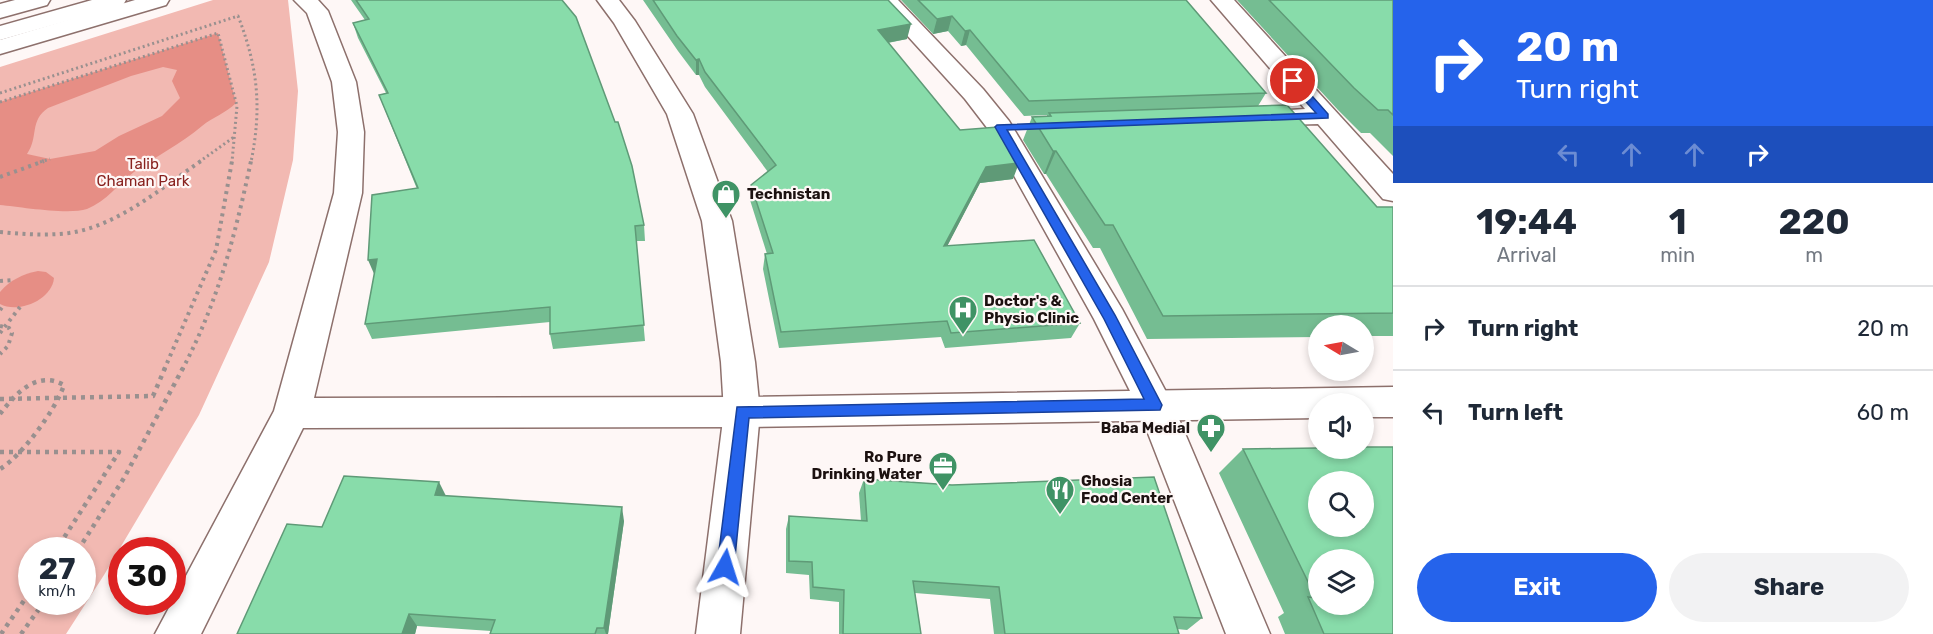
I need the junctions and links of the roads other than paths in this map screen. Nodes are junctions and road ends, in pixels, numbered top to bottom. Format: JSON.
{"nodes":[{"id":1,"x":39,"y":0,"type":"edge"},
{"id":2,"x":73,"y":0,"type":"edge"},
{"id":3,"x":115,"y":0,"type":"edge"},
{"id":4,"x":158,"y":0,"type":"edge"},
{"id":5,"x":305,"y":0,"type":"edge"},
{"id":6,"x":608,"y":0,"type":"edge"},
{"id":7,"x":886,"y":0,"type":"edge"},
{"id":8,"x":1222,"y":0,"type":"edge"},
{"id":9,"x":0,"y":11,"type":"edge"},
{"id":10,"x":0,"y":21,"type":"edge"},
{"id":11,"x":0,"y":33,"type":"edge"},
{"id":12,"x":0,"y":47,"type":"edge"},
{"id":13,"x":1324,"y":116,"type":"junction"},
{"id":14,"x":1228,"y":119,"type":"edge"},
{"id":15,"x":1393,"y":192,"type":"edge"},
{"id":16,"x":1393,"y":402,"type":"edge"},
{"id":17,"x":1155,"y":405,"type":"junction"},
{"id":18,"x":742,"y":412,"type":"junction"},
{"id":19,"x":292,"y":414,"type":"junction"},
{"id":20,"x":177,"y":634,"type":"edge"},
{"id":21,"x":718,"y":634,"type":"edge"},
{"id":22,"x":1248,"y":634,"type":"edge"}],
"edges":[{"from":1,"to":9,"type":"street"},
{"from":2,"to":10,"type":"street"},
{"from":3,"to":11,"type":"street"},
{"from":4,"to":12,"type":"street"},
{"from":5,"to":19,"type":"street"},
{"from":6,"to":18,"type":"street"},
{"from":7,"to":17,"type":"street"},
{"from":8,"to":13,"type":"street"},
{"from":13,"to":14,"type":"street"},
{"from":13,"to":15,"type":"street"},
{"from":16,"to":17,"type":"street"},
{"from":17,"to":18,"type":"street"},
{"from":17,"to":22,"type":"street"},
{"from":18,"to":19,"type":"street"},
{"from":18,"to":21,"type":"street"},
{"from":19,"to":20,"type":"street"}]}
